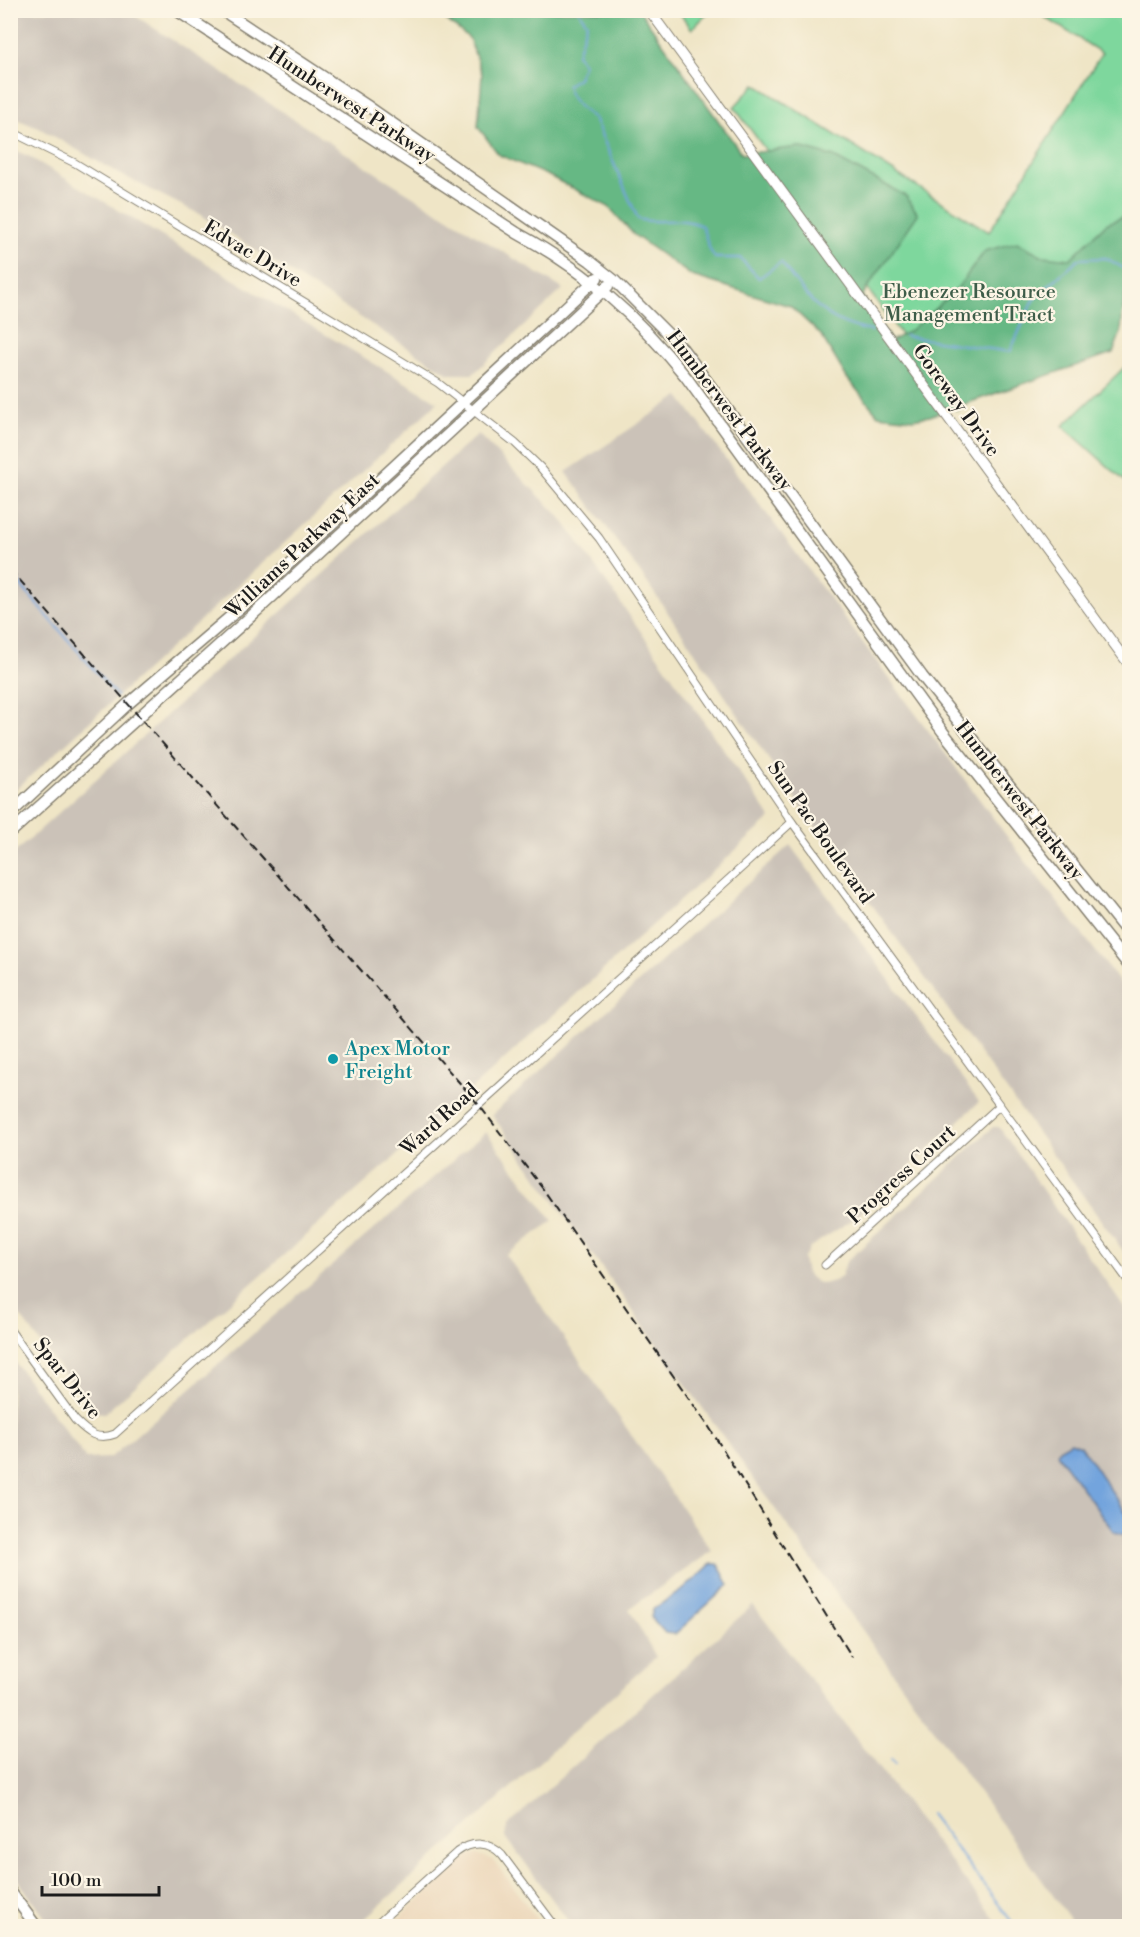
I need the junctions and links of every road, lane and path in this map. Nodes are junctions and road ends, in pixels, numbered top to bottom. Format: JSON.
{"nodes":[{"id":1,"x":176,"y":10,"type":"edge"},
{"id":2,"x":222,"y":10,"type":"edge"},
{"id":3,"x":649,"y":10,"type":"edge"},
{"id":4,"x":10,"y":130,"type":"edge"},
{"id":5,"x":603,"y":272,"type":"junction"},
{"id":6,"x":614,"y":280,"type":"junction"},
{"id":7,"x":593,"y":282,"type":"junction"},
{"id":8,"x":604,"y":291,"type":"junction"},
{"id":9,"x":461,"y":402,"type":"junction"},
{"id":10,"x":474,"y":411,"type":"junction"},
{"id":11,"x":1130,"y":666,"type":"edge"},
{"id":12,"x":10,"y":814,"type":"edge"},
{"id":13,"x":792,"y":822,"type":"junction"},
{"id":14,"x":10,"y":833,"type":"edge"},
{"id":15,"x":1130,"y":936,"type":"edge"},
{"id":16,"x":1130,"y":967,"type":"edge"},
{"id":17,"x":998,"y":1107,"type":"junction"},
{"id":18,"x":825,"y":1265,"type":"dead end"},
{"id":19,"x":1130,"y":1284,"type":"edge"},
{"id":20,"x":10,"y":1330,"type":"edge"},
{"id":21,"x":106,"y":1438,"type":"joint"},
{"id":22,"x":10,"y":1891,"type":"edge"},
{"id":23,"x":36,"y":1926,"type":"edge"},
{"id":24,"x":375,"y":1926,"type":"edge"},
{"id":25,"x":555,"y":1926,"type":"edge"}],
"edges":[{"from":1,"to":7,"type":"main road","name":"Humberwest Parkway"},
{"from":2,"to":5,"type":"main road","name":"Humberwest Parkway"},
{"from":3,"to":11,"type":"street","name":"Goreway Drive"},
{"from":4,"to":9,"type":"street","name":"Edvac Drive"},
{"from":5,"to":6,"type":"main road","name":"Humberwest Parkway"},
{"from":5,"to":7,"type":"main road","name":"Williams Parkway East"},
{"from":6,"to":8,"type":"main road","name":"Williams Parkway East"},
{"from":6,"to":15,"type":"main road","name":"Humberwest Parkway"},
{"from":7,"to":8,"type":"main road","name":"Humberwest Parkway"},
{"from":7,"to":9,"type":"main road","name":"Williams Parkway East"},
{"from":8,"to":10,"type":"main road","name":"Williams Parkway East"},
{"from":8,"to":16,"type":"main road","name":"Humberwest Parkway"},
{"from":9,"to":10,"type":"street","name":"Edvac Drive"},
{"from":9,"to":12,"type":"main road","name":"Williams Parkway East"},
{"from":10,"to":13,"type":"street","name":"Sun Pac Boulevard"},
{"from":10,"to":14,"type":"main road","name":"Williams Parkway East"},
{"from":13,"to":17,"type":"street","name":"Sun Pac Boulevard"},
{"from":13,"to":21,"type":"street","name":"Ward Road"},
{"from":17,"to":18,"type":"street","name":"Progress Court"},
{"from":17,"to":19,"type":"street","name":"Sun Pac Boulevard"},
{"from":20,"to":21,"type":"street","name":"Spar Drive"},
{"from":22,"to":23,"type":"main road"},
{"from":24,"to":25,"type":"street"}]}
